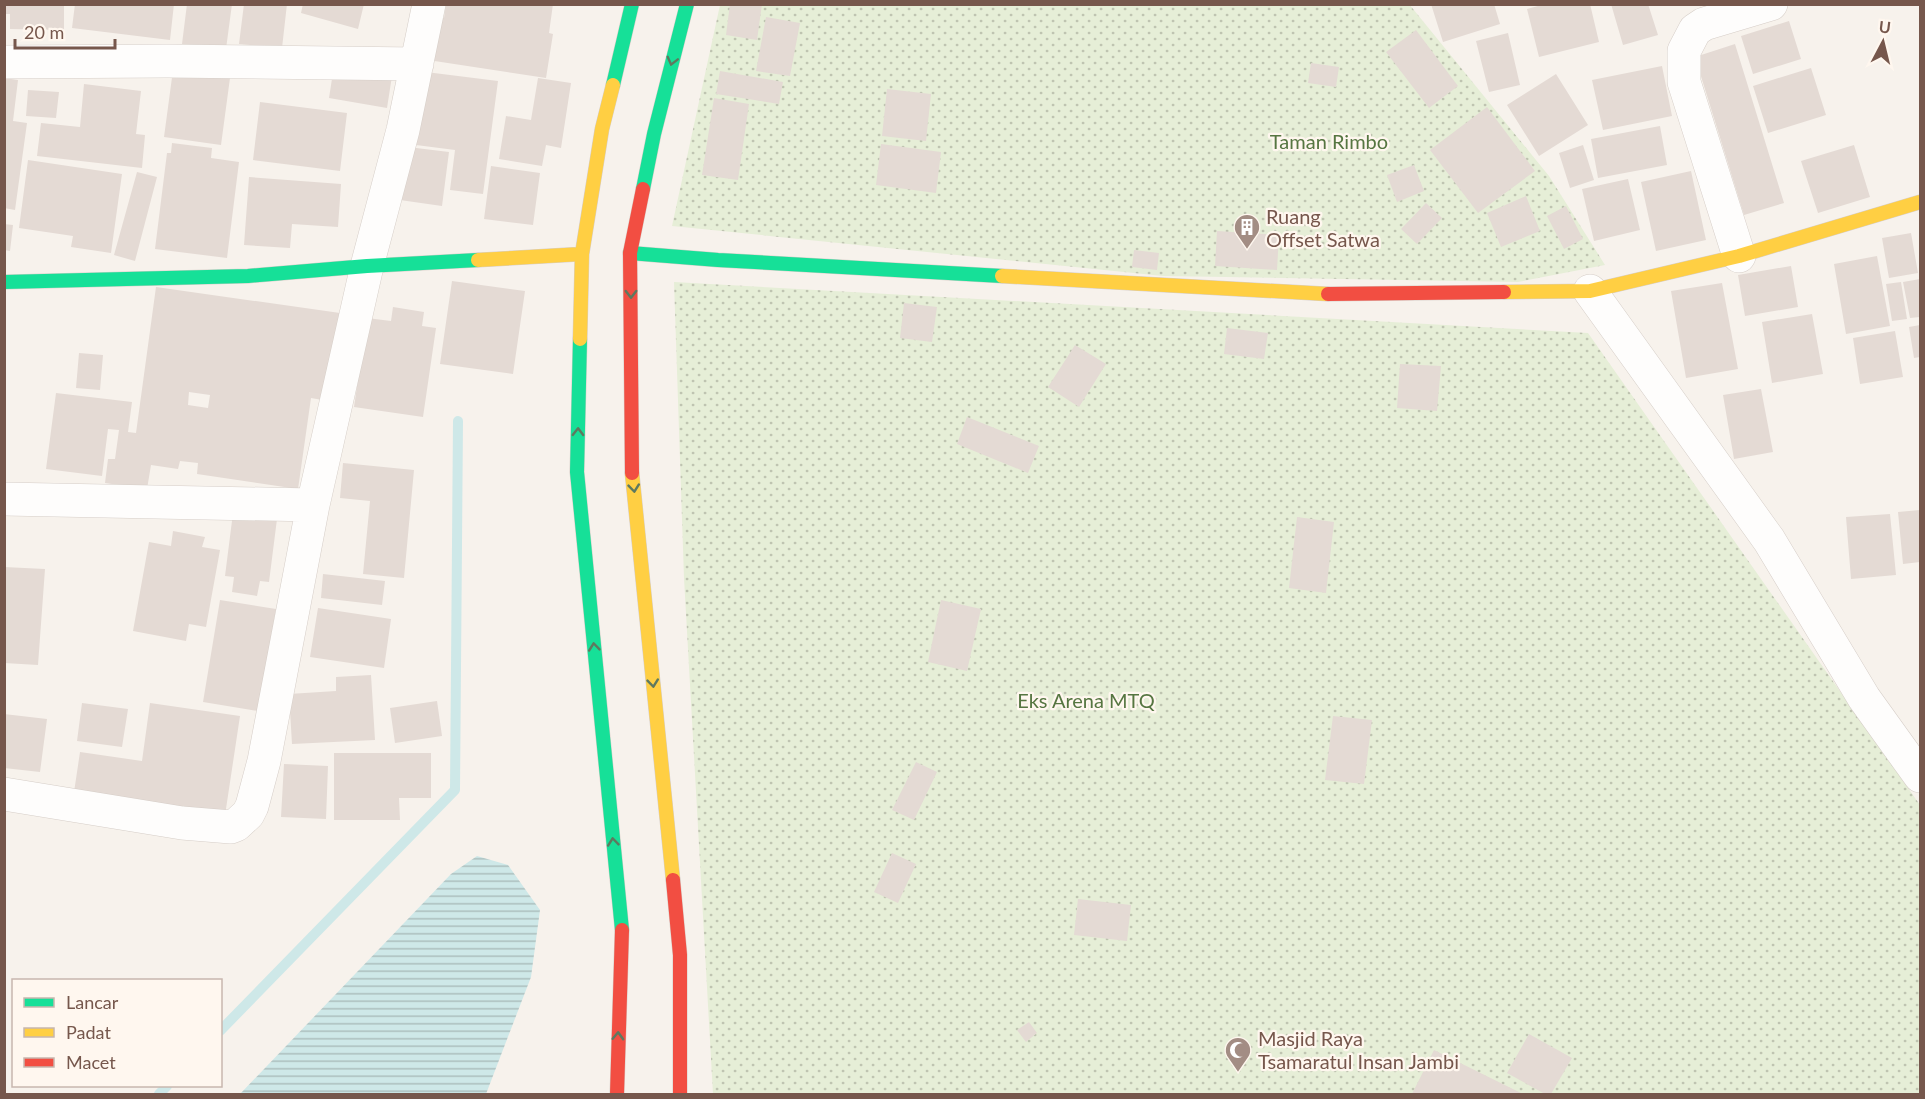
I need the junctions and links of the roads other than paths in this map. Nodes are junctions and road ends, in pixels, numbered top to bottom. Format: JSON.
{"nodes":[{"id":1,"x":429,"y":4,"type":"edge"},
{"id":2,"x":632,"y":4,"type":"edge"},
{"id":3,"x":687,"y":4,"type":"edge"},
{"id":4,"x":1772,"y":4,"type":"edge"},
{"id":5,"x":4,"y":62,"type":"edge"},
{"id":6,"x":417,"y":64,"type":"junction"},
{"id":7,"x":1920,"y":202,"type":"edge"},
{"id":8,"x":630,"y":253,"type":"junction"},
{"id":9,"x":582,"y":254,"type":"junction"},
{"id":10,"x":1739,"y":256,"type":"junction"},
{"id":11,"x":367,"y":266,"type":"junction"},
{"id":12,"x":4,"y":282,"type":"edge"},
{"id":13,"x":1590,"y":291,"type":"junction"},
{"id":14,"x":4,"y":500,"type":"edge"},
{"id":15,"x":313,"y":505,"type":"junction"},
{"id":16,"x":1920,"y":776,"type":"edge"},
{"id":17,"x":4,"y":794,"type":"edge"},
{"id":18,"x":617,"y":1095,"type":"edge"},
{"id":19,"x":680,"y":1095,"type":"edge"}],
"edges":[{"from":1,"to":6,"type":"street"},
{"from":2,"to":9,"type":"main road"},
{"from":3,"to":8,"type":"main road","one_way":true},
{"from":4,"to":10,"type":"street"},
{"from":5,"to":6,"type":"street"},
{"from":6,"to":11,"type":"street"},
{"from":7,"to":10,"type":"main road"},
{"from":8,"to":13,"type":"main road"},
{"from":8,"to":19,"type":"main road","one_way":true},
{"from":9,"to":11,"type":"main road"},
{"from":18,"to":9,"type":"main road","one_way":true},
{"from":10,"to":13,"type":"main road"},
{"from":11,"to":12,"type":"main road"},
{"from":11,"to":15,"type":"street"},
{"from":13,"to":16,"type":"street"},
{"from":14,"to":15,"type":"street"},
{"from":15,"to":17,"type":"street"}]}
